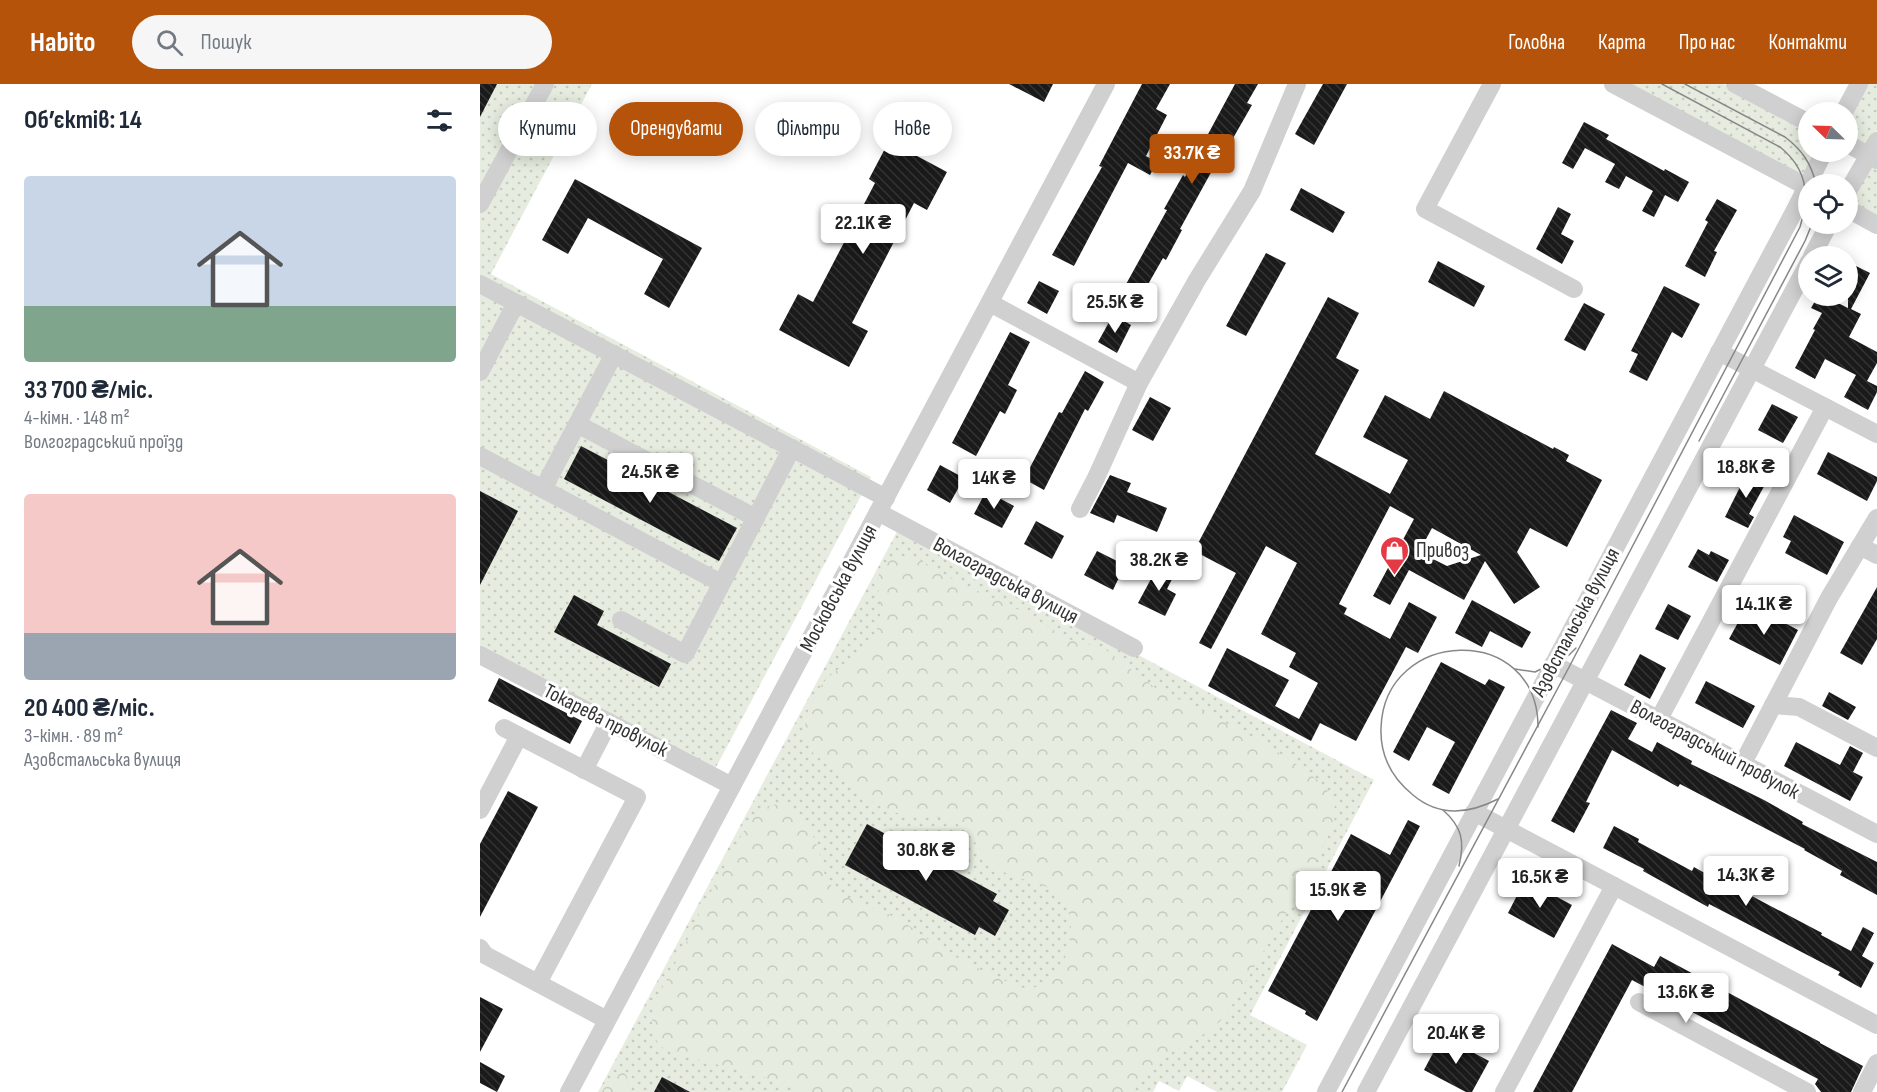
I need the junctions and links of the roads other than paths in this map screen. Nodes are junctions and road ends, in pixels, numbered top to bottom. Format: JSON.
{"nodes":[{"id":1,"x":544,"y":84,"type":"edge"},
{"id":2,"x":1106,"y":84,"type":"edge"},
{"id":3,"x":1298,"y":84,"type":"edge"},
{"id":4,"x":1492,"y":84,"type":"edge"},
{"id":5,"x":1613,"y":84,"type":"edge"},
{"id":6,"x":1735,"y":84,"type":"edge"},
{"id":7,"x":1859,"y":84,"type":"edge"},
{"id":8,"x":1849,"y":102,"type":"edge"},
{"id":9,"x":1798,"y":117,"type":"edge"},
{"id":10,"x":1858,"y":147,"type":"edge"},
{"id":11,"x":1874,"y":152,"type":"edge"},
{"id":12,"x":1858,"y":176,"type":"edge"},
{"id":13,"x":1798,"y":183,"type":"edge"},
{"id":14,"x":480,"y":204,"type":"edge"},
{"id":15,"x":1798,"y":206,"type":"edge"},
{"id":16,"x":1858,"y":215,"type":"edge"},
{"id":17,"x":1877,"y":225,"type":"edge"},
{"id":18,"x":1798,"y":282,"type":"edge"},
{"id":19,"x":480,"y":284,"type":"edge"},
{"id":20,"x":1574,"y":289,"type":"dead end"},
{"id":21,"x":516,"y":303,"type":"junction"},
{"id":22,"x":990,"y":303,"type":"junction"},
{"id":23,"x":1719,"y":352,"type":"junction"},
{"id":24,"x":614,"y":354,"type":"junction"},
{"id":25,"x":1752,"y":369,"type":"junction"},
{"id":26,"x":480,"y":372,"type":"edge"},
{"id":27,"x":1139,"y":382,"type":"junction"},
{"id":28,"x":1825,"y":407,"type":"junction"},
{"id":29,"x":577,"y":424,"type":"junction"},
{"id":30,"x":1877,"y":434,"type":"edge"},
{"id":31,"x":792,"y":448,"type":"junction"},
{"id":32,"x":480,"y":456,"type":"edge"},
{"id":33,"x":543,"y":489,"type":"junction"},
{"id":34,"x":882,"y":505,"type":"junction"},
{"id":35,"x":1080,"y":509,"type":"dead end"},
{"id":36,"x":756,"y":518,"type":"junction"},
{"id":37,"x":1877,"y":518,"type":"edge"},
{"id":38,"x":1860,"y":546,"type":"junction"},
{"id":39,"x":1877,"y":555,"type":"edge"},
{"id":40,"x":722,"y":583,"type":"junction"},
{"id":41,"x":621,"y":620,"type":"dead end"},
{"id":42,"x":1134,"y":648,"type":"dead end"},
{"id":43,"x":480,"y":655,"type":"edge"},
{"id":44,"x":1553,"y":664,"type":"junction"},
{"id":45,"x":1586,"y":681,"type":"junction"},
{"id":46,"x":1773,"y":705,"type":"junction"},
{"id":47,"x":1659,"y":719,"type":"junction"},
{"id":48,"x":609,"y":722,"type":"junction"},
{"id":49,"x":1877,"y":748,"type":"edge"},
{"id":50,"x":1743,"y":763,"type":"junction"},
{"id":51,"x":585,"y":770,"type":"junction"},
{"id":52,"x":732,"y":786,"type":"junction"},
{"id":53,"x":482,"y":800,"type":"edge"},
{"id":54,"x":1474,"y":812,"type":"junction"},
{"id":55,"x":1506,"y":829,"type":"junction"},
{"id":56,"x":1877,"y":834,"type":"edge"},
{"id":57,"x":1614,"y":886,"type":"junction"},
{"id":58,"x":480,"y":948,"type":"edge"},
{"id":59,"x":538,"y":983,"type":"junction"},
{"id":60,"x":1639,"y":1002,"type":"dead end"},
{"id":61,"x":607,"y":1020,"type":"junction"},
{"id":62,"x":1877,"y":1025,"type":"edge"},
{"id":63,"x":1877,"y":1063,"type":"edge"},
{"id":64,"x":569,"y":1092,"type":"edge"},
{"id":65,"x":1326,"y":1092,"type":"edge"},
{"id":66,"x":1366,"y":1092,"type":"edge"},
{"id":67,"x":1504,"y":1092,"type":"edge"},
{"id":68,"x":1807,"y":1092,"type":"edge"},
{"id":69,"x":1862,"y":1092,"type":"edge"}],
"edges":[{"from":1,"to":14,"type":"street"},
{"from":2,"to":22,"type":"street","name":"Московська вулиця"},
{"from":3,"to":27,"type":"street"},
{"from":4,"to":20,"type":"street"},
{"from":5,"to":13,"type":"street"},
{"from":6,"to":9,"type":"street"},
{"from":7,"to":8,"type":"street"},
{"from":10,"to":11,"type":"street"},
{"from":11,"to":12,"type":"street"},
{"from":15,"to":23,"type":"street","name":"Азовстальська вулиця"},
{"from":16,"to":17,"type":"street"},
{"from":18,"to":25,"type":"street","name":"Азовстальська вулиця"},
{"from":19,"to":21,"type":"street","name":"Волгоградська вулиця"},
{"from":21,"to":24,"type":"street","name":"Волгоградська вулиця"},
{"from":21,"to":26,"type":"street"},
{"from":22,"to":27,"type":"street"},
{"from":22,"to":34,"type":"street","name":"Московська вулиця"},
{"from":23,"to":25,"type":"street"},
{"from":23,"to":44,"type":"street","name":"Азовстальська вулиця"},
{"from":24,"to":29,"type":"street"},
{"from":24,"to":31,"type":"street","name":"Волгоградська вулиця"},
{"from":25,"to":28,"type":"street"},
{"from":25,"to":45,"type":"street","name":"Азовстальська вулиця"},
{"from":27,"to":35,"type":"street"},
{"from":28,"to":30,"type":"street"},
{"from":28,"to":47,"type":"street"},
{"from":29,"to":33,"type":"street"},
{"from":29,"to":36,"type":"street"},
{"from":31,"to":34,"type":"street","name":"Волгоградська вулиця"},
{"from":31,"to":36,"type":"street"},
{"from":32,"to":33,"type":"street"},
{"from":33,"to":40,"type":"street"},
{"from":34,"to":42,"type":"street","name":"Волгоградська вулиця"},
{"from":34,"to":52,"type":"street","name":"Московська вулиця"},
{"from":36,"to":40,"type":"street"},
{"from":37,"to":38,"type":"street"},
{"from":38,"to":39,"type":"street"},
{"from":38,"to":46,"type":"street"},
{"from":40,"to":41,"type":"street"},
{"from":43,"to":48,"type":"street","name":"Токарева провулок"},
{"from":44,"to":45,"type":"street","name":"Волгоградський провулок"},
{"from":44,"to":54,"type":"street","name":"Азовстальська вулиця"},
{"from":45,"to":47,"type":"street","name":"Волгоградський провулок"},
{"from":45,"to":55,"type":"street","name":"Азовстальська вулиця"},
{"from":46,"to":49,"type":"street"},
{"from":46,"to":50,"type":"street"},
{"from":47,"to":50,"type":"street","name":"Волгоградський провулок"},
{"from":48,"to":51,"type":"street"},
{"from":48,"to":52,"type":"street","name":"Токарева провулок"},
{"from":50,"to":56,"type":"street","name":"Волгоградський провулок"},
{"from":51,"to":53,"type":"street"},
{"from":51,"to":59,"type":"street"},
{"from":52,"to":61,"type":"street","name":"Московська вулиця"},
{"from":54,"to":55,"type":"street"},
{"from":54,"to":65,"type":"street","name":"Азовстальська вулиця"},
{"from":55,"to":57,"type":"street"},
{"from":55,"to":66,"type":"street","name":"Азовстальська вулиця"},
{"from":57,"to":62,"type":"street"},
{"from":57,"to":67,"type":"street"},
{"from":58,"to":59,"type":"street"},
{"from":59,"to":61,"type":"street"},
{"from":60,"to":68,"type":"street"},
{"from":61,"to":64,"type":"street","name":"Московська вулиця"},
{"from":63,"to":69,"type":"street"}]}
